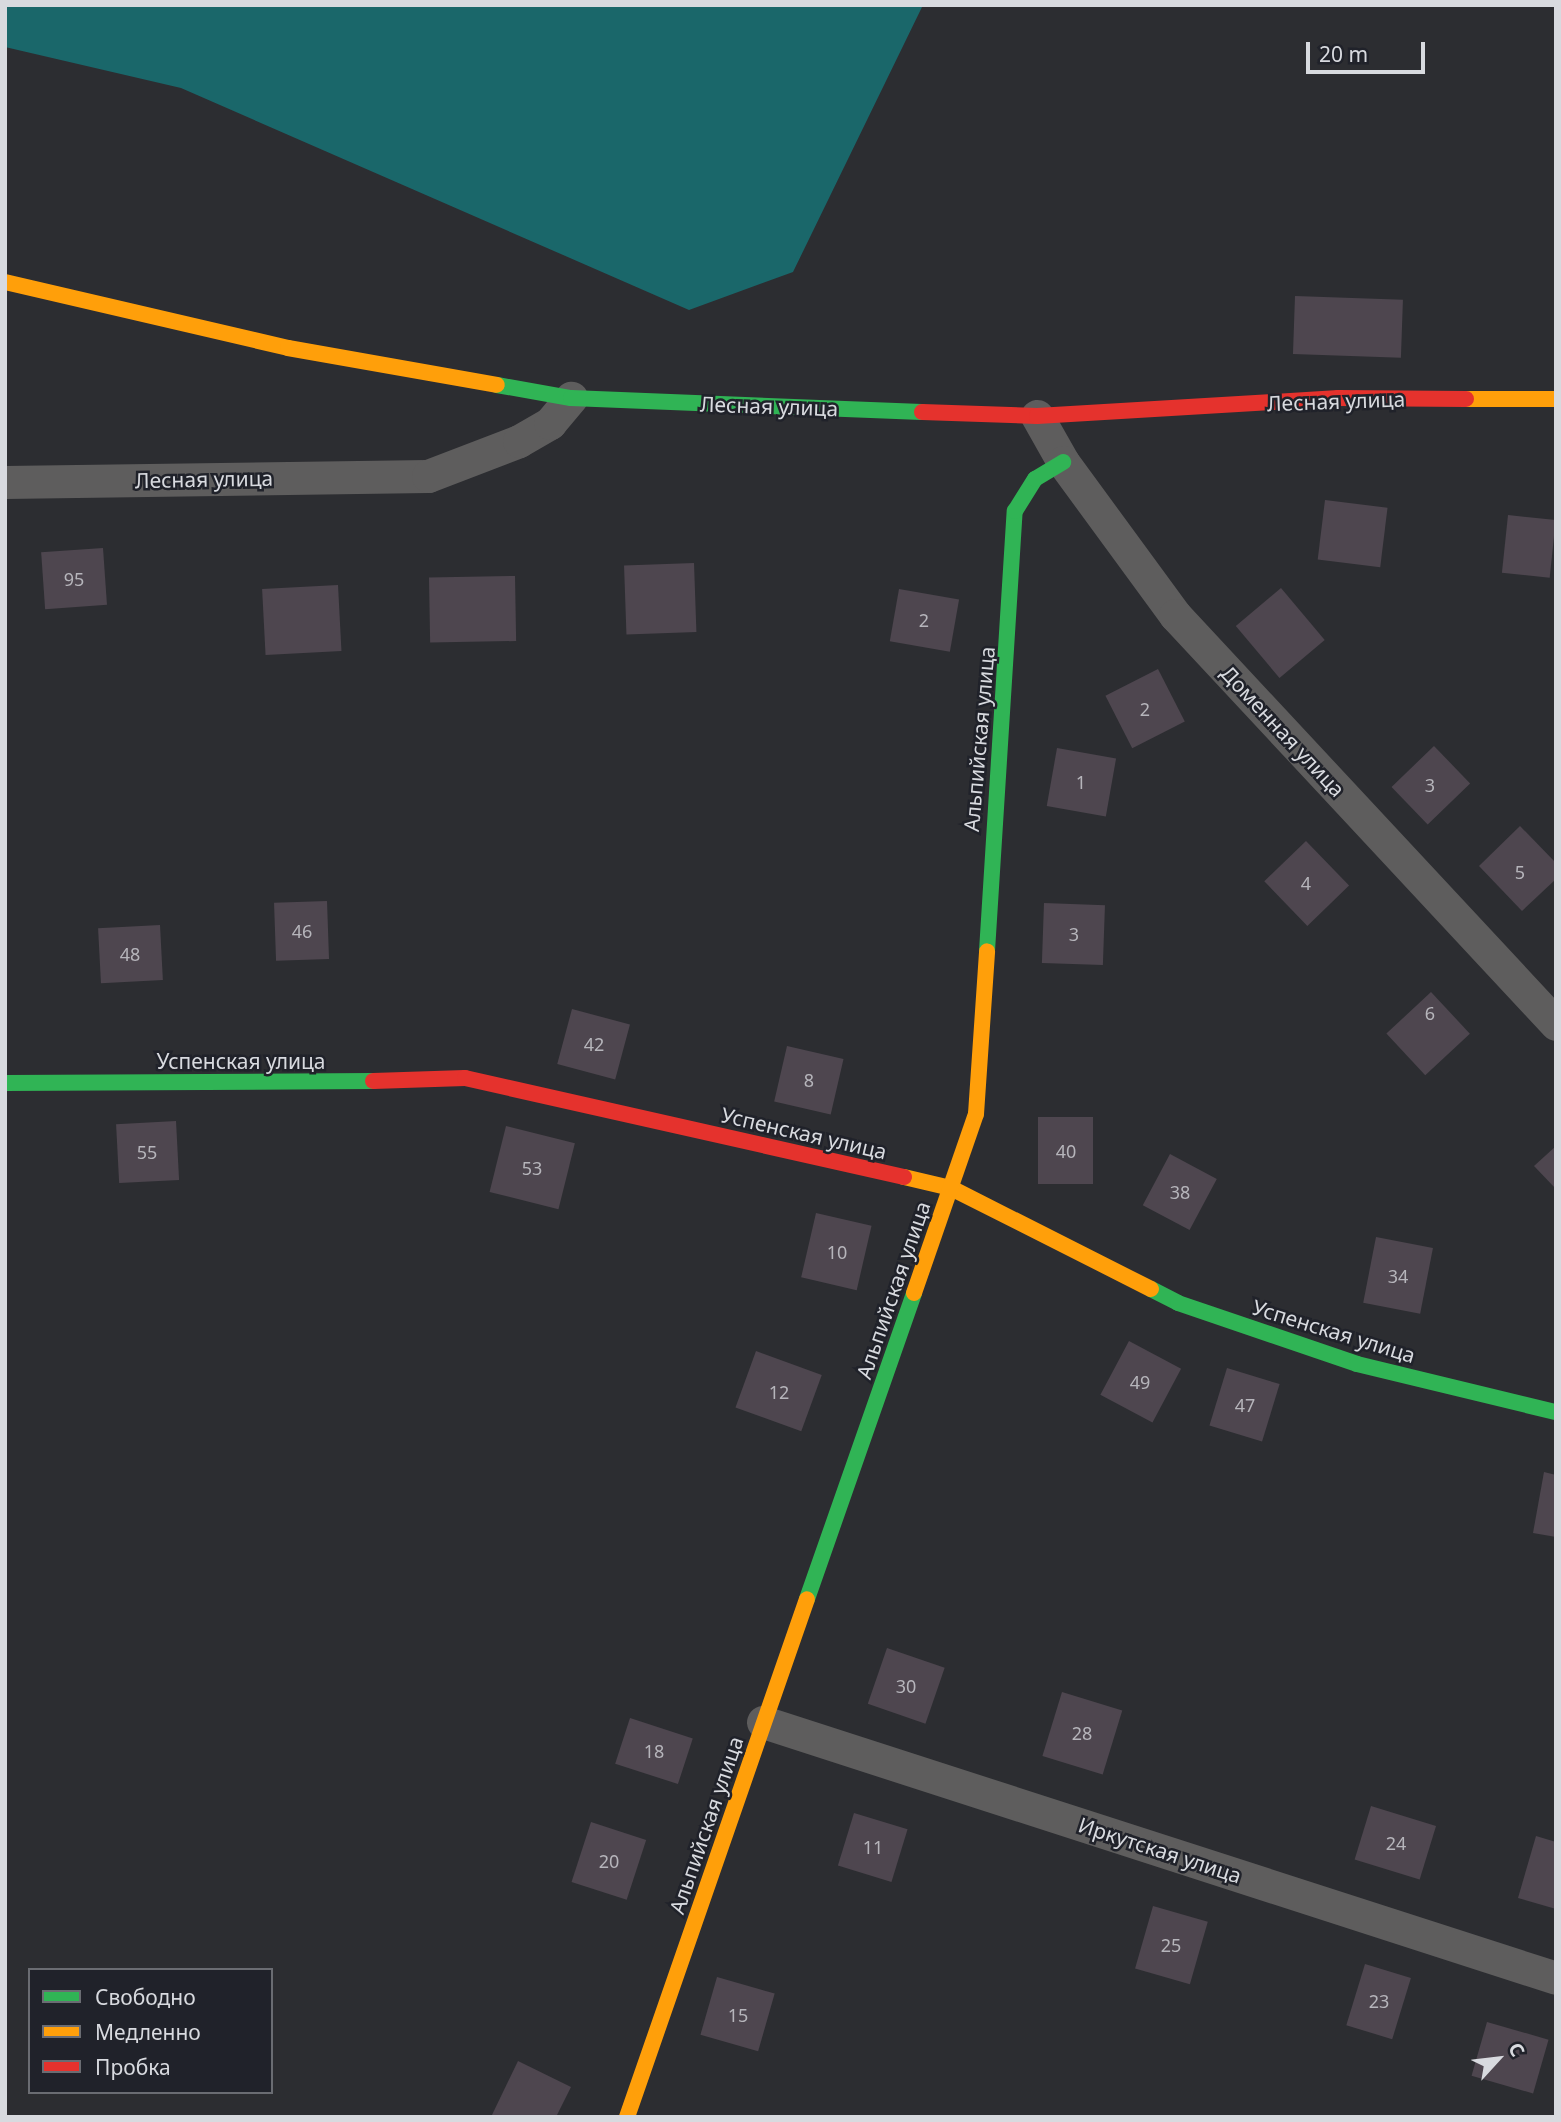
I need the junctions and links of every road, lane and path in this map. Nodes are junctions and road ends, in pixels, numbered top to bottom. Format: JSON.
{"nodes":[{"id":1,"x":5,"y":282,"type":"edge"},
{"id":2,"x":571,"y":398,"type":"junction"},
{"id":3,"x":1556,"y":399,"type":"edge"},
{"id":4,"x":1037,"y":416,"type":"junction"},
{"id":5,"x":1063,"y":462,"type":"junction"},
{"id":6,"x":5,"y":482,"type":"edge"},
{"id":7,"x":1556,"y":1024,"type":"edge"},
{"id":8,"x":5,"y":1083,"type":"edge"},
{"id":9,"x":951,"y":1188,"type":"junction"},
{"id":10,"x":1556,"y":1412,"type":"edge"},
{"id":11,"x":763,"y":1721,"type":"junction"},
{"id":12,"x":1556,"y":1978,"type":"edge"},
{"id":13,"x":627,"y":2117,"type":"edge"}],
"edges":[{"from":1,"to":2,"type":"street"},
{"from":2,"to":4,"type":"street","name":"Лесная улица"},
{"from":2,"to":6,"type":"street","name":"Лесная улица"},
{"from":3,"to":4,"type":"street","name":"Лесная улица"},
{"from":4,"to":5,"type":"street","name":"Доменная улица"},
{"from":5,"to":7,"type":"street","name":"Доменная улица"},
{"from":5,"to":9,"type":"street","name":"Альпийская улица"},
{"from":8,"to":9,"type":"street","name":"Успенская улица"},
{"from":9,"to":10,"type":"street","name":"Успенская улица"},
{"from":9,"to":11,"type":"street","name":"Альпийская улица"},
{"from":11,"to":12,"type":"street","name":"Иркутская улица"},
{"from":11,"to":13,"type":"street","name":"Альпийская улица"}]}
